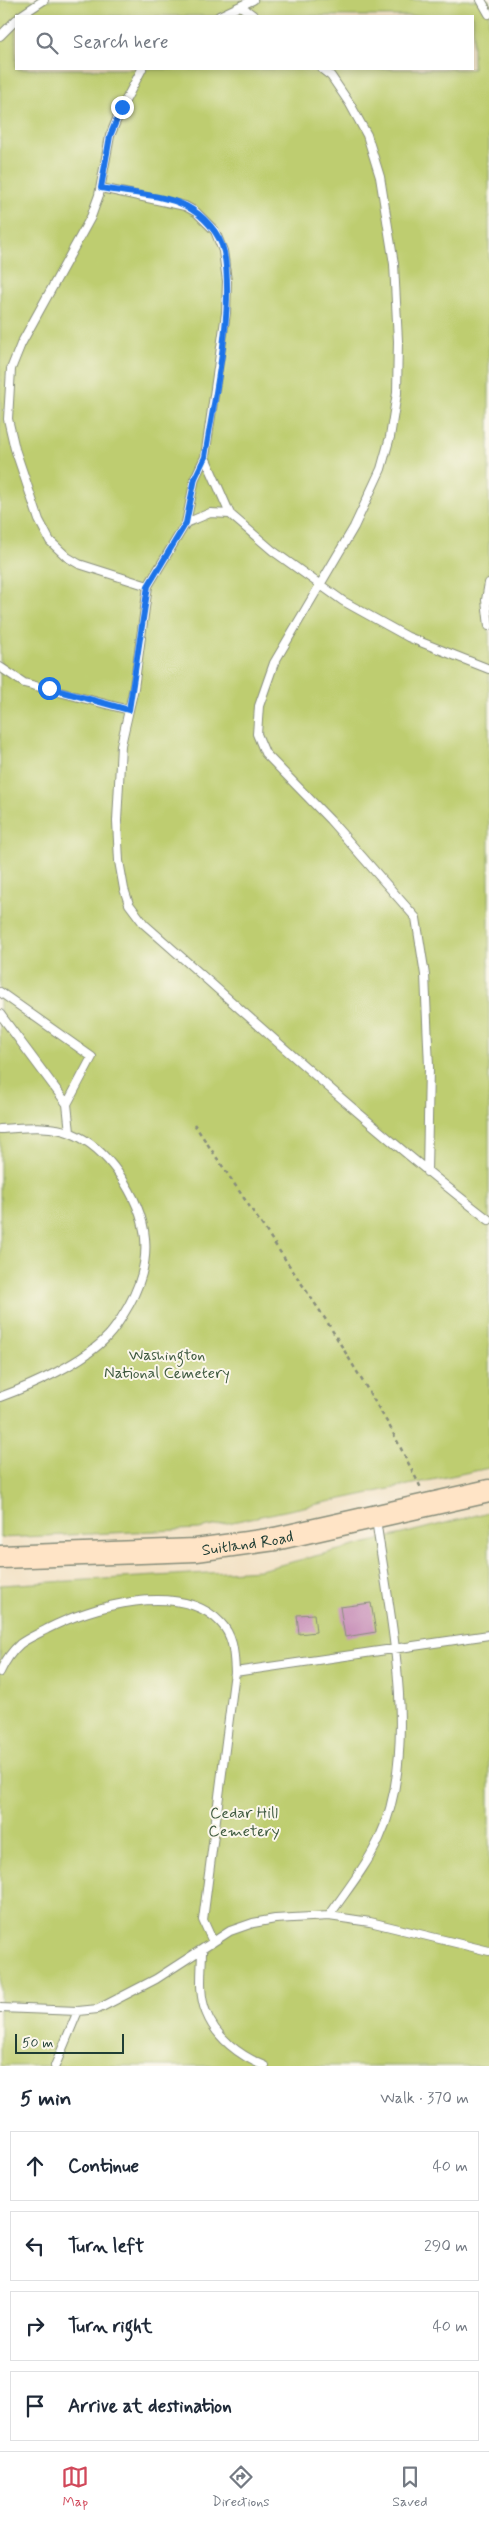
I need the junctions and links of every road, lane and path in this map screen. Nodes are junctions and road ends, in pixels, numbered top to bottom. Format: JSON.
{"nodes":[{"id":1,"x":44,"y":0,"type":"edge"},
{"id":2,"x":253,"y":0,"type":"edge"},
{"id":3,"x":481,"y":0,"type":"edge"},
{"id":4,"x":242,"y":7,"type":"junction"},
{"id":5,"x":489,"y":14,"type":"edge"},
{"id":6,"x":22,"y":15,"type":"edge"},
{"id":7,"x":222,"y":15,"type":"edge"},
{"id":8,"x":253,"y":15,"type":"edge"},
{"id":9,"x":15,"y":21,"type":"edge"},
{"id":10,"x":0,"y":36,"type":"edge"},
{"id":11,"x":141,"y":70,"type":"edge"},
{"id":12,"x":323,"y":70,"type":"edge"},
{"id":13,"x":101,"y":188,"type":"junction"},
{"id":14,"x":205,"y":457,"type":"junction"},
{"id":15,"x":230,"y":514,"type":"junction"},
{"id":16,"x":186,"y":523,"type":"junction"},
{"id":17,"x":489,"y":583,"type":"edge"},
{"id":18,"x":319,"y":585,"type":"junction"},
{"id":19,"x":148,"y":586,"type":"junction"},
{"id":20,"x":489,"y":626,"type":"edge"},
{"id":21,"x":0,"y":667,"type":"edge"},
{"id":22,"x":489,"y":669,"type":"edge"},
{"id":23,"x":129,"y":710,"type":"junction"},
{"id":24,"x":0,"y":992,"type":"edge"},
{"id":25,"x":0,"y":1014,"type":"edge"},
{"id":26,"x":67,"y":1104,"type":"junction"},
{"id":27,"x":194,"y":1124,"type":"dead end"},
{"id":28,"x":0,"y":1129,"type":"edge"},
{"id":29,"x":70,"y":1132,"type":"junction"},
{"id":30,"x":427,"y":1172,"type":"junction"},
{"id":31,"x":489,"y":1220,"type":"edge"},
{"id":32,"x":0,"y":1397,"type":"edge"},
{"id":33,"x":489,"y":1491,"type":"edge"},
{"id":34,"x":430,"y":1505,"type":"junction"},
{"id":35,"x":376,"y":1517,"type":"junction"},
{"id":36,"x":0,"y":1557,"type":"edge"},
{"id":37,"x":489,"y":1635,"type":"edge"},
{"id":38,"x":393,"y":1650,"type":"junction"},
{"id":39,"x":0,"y":1672,"type":"edge"},
{"id":40,"x":235,"y":1672,"type":"junction"},
{"id":41,"x":329,"y":1916,"type":"junction"},
{"id":42,"x":213,"y":1942,"type":"junction"},
{"id":43,"x":202,"y":1950,"type":"junction"},
{"id":44,"x":489,"y":1951,"type":"edge"},
{"id":45,"x":0,"y":2008,"type":"edge"},
{"id":46,"x":78,"y":2011,"type":"junction"},
{"id":47,"x":55,"y":2066,"type":"edge"},
{"id":48,"x":265,"y":2066,"type":"edge"}],
"edges":[{"from":1,"to":6,"type":"lane"},
{"from":2,"to":4,"type":"lane"},
{"from":3,"to":5,"type":"lane"},
{"from":4,"to":7,"type":"lane"},
{"from":4,"to":8,"type":"lane"},
{"from":9,"to":10,"type":"lane"},
{"from":11,"to":13,"type":"lane"},
{"from":12,"to":18,"type":"lane"},
{"from":13,"to":14,"type":"lane"},
{"from":13,"to":19,"type":"lane"},
{"from":14,"to":15,"type":"lane"},
{"from":14,"to":16,"type":"lane"},
{"from":15,"to":16,"type":"lane"},
{"from":15,"to":18,"type":"lane"},
{"from":16,"to":19,"type":"lane"},
{"from":17,"to":20,"type":"lane"},
{"from":18,"to":22,"type":"lane"},
{"from":18,"to":30,"type":"lane"},
{"from":19,"to":23,"type":"lane"},
{"from":21,"to":23,"type":"lane"},
{"from":23,"to":30,"type":"lane"},
{"from":24,"to":26,"type":"lane"},
{"from":25,"to":26,"type":"lane"},
{"from":26,"to":29,"type":"lane"},
{"from":27,"to":34,"type":"path"},
{"from":28,"to":29,"type":"lane"},
{"from":29,"to":32,"type":"lane"},
{"from":30,"to":31,"type":"lane"},
{"from":33,"to":34,"type":"main road","name":"Suitland Road"},
{"from":34,"to":35,"type":"main road","name":"Suitland Road"},
{"from":35,"to":36,"type":"main road","name":"Suitland Road"},
{"from":35,"to":38,"type":"lane"},
{"from":37,"to":38,"type":"lane"},
{"from":38,"to":40,"type":"lane"},
{"from":38,"to":41,"type":"lane"},
{"from":39,"to":40,"type":"lane"},
{"from":40,"to":42,"type":"lane"},
{"from":41,"to":42,"type":"lane"},
{"from":41,"to":44,"type":"lane"},
{"from":42,"to":43,"type":"lane"},
{"from":43,"to":46,"type":"lane"},
{"from":43,"to":48,"type":"lane"},
{"from":45,"to":46,"type":"lane"},
{"from":46,"to":47,"type":"lane"}]}
